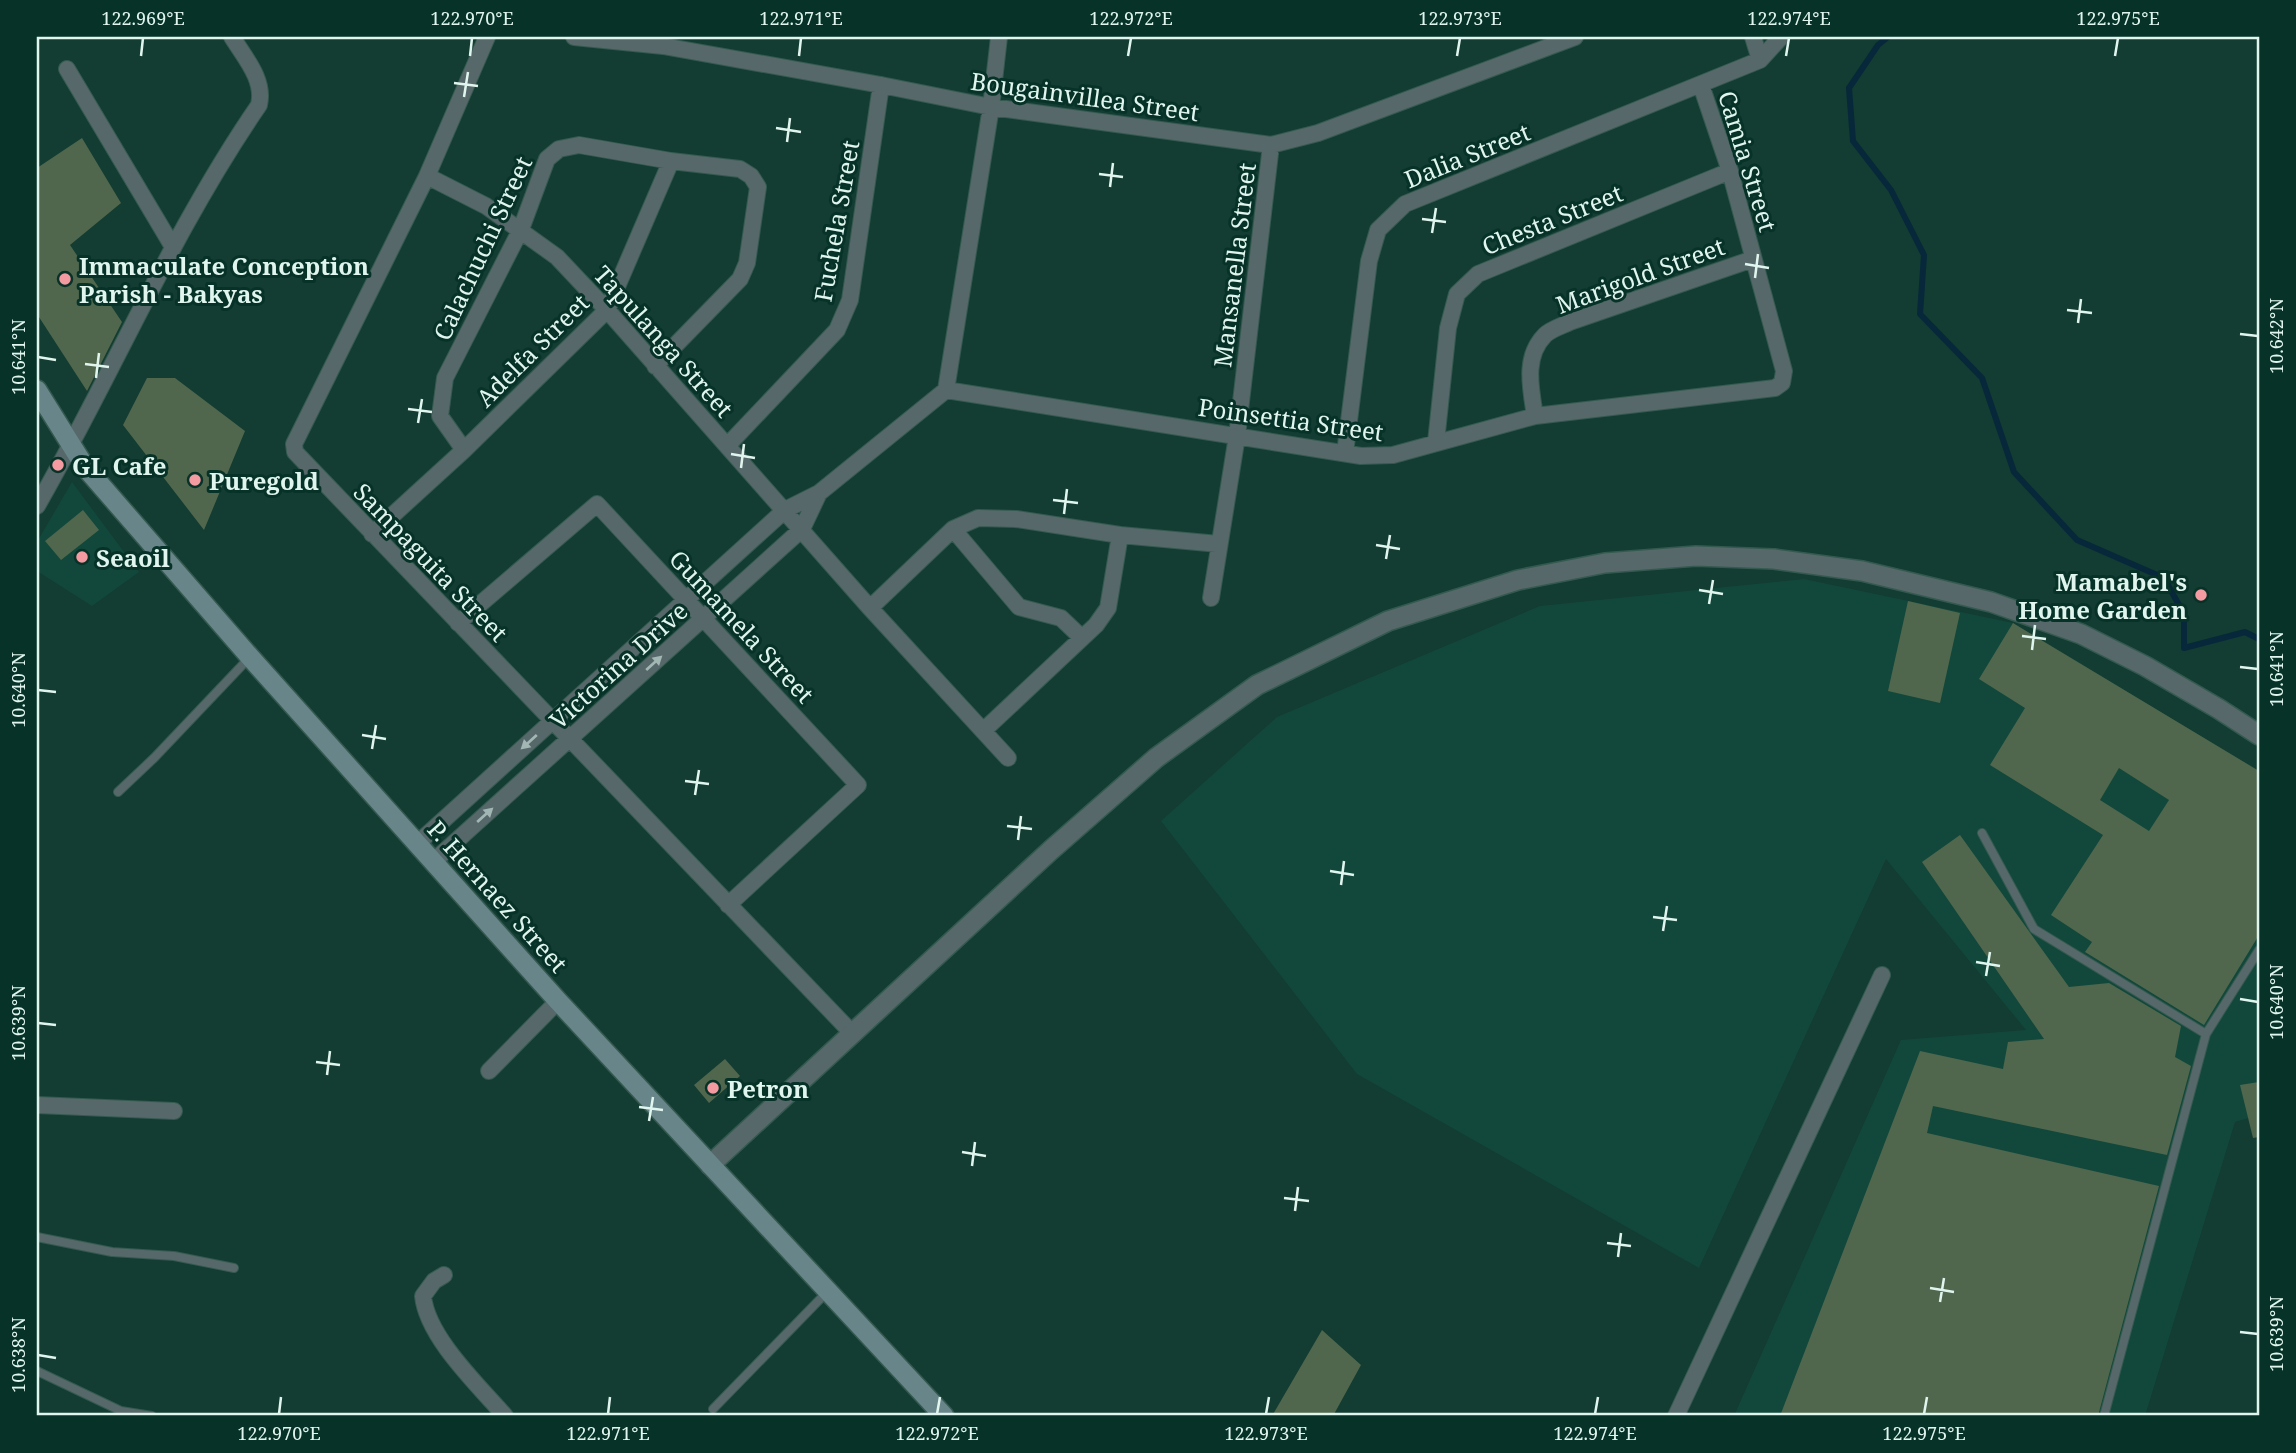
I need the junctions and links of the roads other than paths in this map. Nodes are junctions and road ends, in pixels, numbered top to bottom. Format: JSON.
{"nodes":[{"id":1,"x":232,"y":37,"type":"edge"},
{"id":2,"x":487,"y":37,"type":"edge"},
{"id":3,"x":574,"y":37,"type":"edge"},
{"id":4,"x":688,"y":37,"type":"edge"},
{"id":5,"x":999,"y":37,"type":"edge"},
{"id":6,"x":1575,"y":37,"type":"edge"},
{"id":7,"x":1753,"y":37,"type":"edge"},
{"id":8,"x":1781,"y":37,"type":"edge"},
{"id":9,"x":663,"y":46,"type":"junction"},
{"id":10,"x":1760,"y":60,"type":"junction"},
{"id":11,"x":67,"y":69,"type":"dead end"},
{"id":12,"x":881,"y":85,"type":"junction"},
{"id":13,"x":1701,"y":85,"type":"junction"},
{"id":14,"x":990,"y":107,"type":"junction"},
{"id":15,"x":1271,"y":145,"type":"junction"},
{"id":16,"x":671,"y":161,"type":"junction"},
{"id":17,"x":1730,"y":171,"type":"junction"},
{"id":18,"x":427,"y":176,"type":"junction"},
{"id":19,"x":521,"y":229,"type":"junction"},
{"id":20,"x":173,"y":247,"type":"junction"},
{"id":21,"x":1753,"y":259,"type":"junction"},
{"id":22,"x":607,"y":310,"type":"junction"},
{"id":23,"x":655,"y":366,"type":"junction"},
{"id":24,"x":1784,"y":371,"type":"joint"},
{"id":25,"x":37,"y":390,"type":"edge"},
{"id":26,"x":946,"y":390,"type":"junction"},
{"id":27,"x":1535,"y":416,"type":"junction"},
{"id":28,"x":1237,"y":436,"type":"junction"},
{"id":29,"x":1436,"y":442,"type":"junction"},
{"id":30,"x":71,"y":446,"type":"junction"},
{"id":31,"x":727,"y":446,"type":"junction"},
{"id":32,"x":464,"y":450,"type":"junction"},
{"id":33,"x":1345,"y":453,"type":"junction"},
{"id":34,"x":819,"y":493,"type":"junction"},
{"id":35,"x":37,"y":506,"type":"edge"},
{"id":36,"x":785,"y":510,"type":"junction"},
{"id":37,"x":802,"y":529,"type":"junction"},
{"id":38,"x":953,"y":529,"type":"junction"},
{"id":39,"x":372,"y":534,"type":"junction"},
{"id":40,"x":1120,"y":536,"type":"junction"},
{"id":41,"x":1219,"y":544,"type":"junction"},
{"id":42,"x":1211,"y":598,"type":"dead end"},
{"id":43,"x":686,"y":600,"type":"junction"},
{"id":44,"x":870,"y":608,"type":"junction"},
{"id":45,"x":703,"y":618,"type":"junction"},
{"id":46,"x":458,"y":623,"type":"junction"},
{"id":47,"x":1083,"y":638,"type":"junction"},
{"id":48,"x":250,"y":657,"type":"junction"},
{"id":49,"x":552,"y":721,"type":"junction"},
{"id":50,"x":983,"y":732,"type":"junction"},
{"id":51,"x":2259,"y":735,"type":"edge"},
{"id":52,"x":569,"y":739,"type":"junction"},
{"id":53,"x":1008,"y":758,"type":"dead end"},
{"id":54,"x":118,"y":792,"type":"dead end"},
{"id":55,"x":1982,"y":833,"type":"dead end"},
{"id":56,"x":418,"y":843,"type":"junction"},
{"id":57,"x":434,"y":861,"type":"junction"},
{"id":58,"x":728,"y":905,"type":"junction"},
{"id":59,"x":2259,"y":950,"type":"edge"},
{"id":60,"x":1882,"y":975,"type":"dead end"},
{"id":61,"x":558,"y":1002,"type":"junction"},
{"id":62,"x":852,"y":1034,"type":"junction"},
{"id":63,"x":2206,"y":1034,"type":"junction"},
{"id":64,"x":489,"y":1071,"type":"dead end"},
{"id":65,"x":37,"y":1105,"type":"edge"},
{"id":66,"x":174,"y":1111,"type":"dead end"},
{"id":67,"x":710,"y":1165,"type":"junction"},
{"id":68,"x":37,"y":1237,"type":"edge"},
{"id":69,"x":234,"y":1268,"type":"dead end"},
{"id":70,"x":444,"y":1275,"type":"dead end"},
{"id":71,"x":829,"y":1290,"type":"junction"},
{"id":72,"x":37,"y":1371,"type":"edge"},
{"id":73,"x":713,"y":1409,"type":"dead end"},
{"id":74,"x":152,"y":1416,"type":"edge"},
{"id":75,"x":505,"y":1416,"type":"edge"},
{"id":76,"x":944,"y":1416,"type":"edge"},
{"id":77,"x":1676,"y":1416,"type":"edge"},
{"id":78,"x":2104,"y":1416,"type":"edge"}],
"edges":[{"from":1,"to":20,"type":"street"},
{"from":2,"to":18,"type":"street","name":"Sampaguita Street"},
{"from":3,"to":9,"type":"street","name":"Bougainvillea Street"},
{"from":4,"to":9,"type":"street"},
{"from":5,"to":14,"type":"street"},
{"from":6,"to":15,"type":"street","name":"Bougainvillea Street"},
{"from":7,"to":10,"type":"street"},
{"from":8,"to":10,"type":"street","name":"Dalia Street"},
{"from":9,"to":12,"type":"street","name":"Bougainvillea Street"},
{"from":10,"to":13,"type":"street","name":"Dalia Street"},
{"from":11,"to":20,"type":"street"},
{"from":12,"to":14,"type":"street","name":"Bougainvillea Street"},
{"from":12,"to":31,"type":"street","name":"Fuchela Street"},
{"from":13,"to":17,"type":"street","name":"Camia Street"},
{"from":13,"to":33,"type":"street","name":"Dalia Street"},
{"from":14,"to":15,"type":"street","name":"Bougainvillea Street"},
{"from":14,"to":26,"type":"street"},
{"from":15,"to":28,"type":"street","name":"Mansanella Street"},
{"from":16,"to":19,"type":"street","name":"Calachuchi Street"},
{"from":16,"to":22,"type":"street","name":"Adelfa Street"},
{"from":16,"to":23,"type":"street","name":"Calachuchi Street"},
{"from":17,"to":21,"type":"street","name":"Camia Street"},
{"from":17,"to":29,"type":"street","name":"Chesta Street"},
{"from":18,"to":19,"type":"street","name":"Tapulanga Street"},
{"from":18,"to":39,"type":"street","name":"Sampaguita Street"},
{"from":19,"to":22,"type":"street","name":"Tapulanga Street"},
{"from":19,"to":32,"type":"street","name":"Calachuchi Street"},
{"from":20,"to":30,"type":"street"},
{"from":21,"to":24,"type":"street","name":"Camia Street"},
{"from":21,"to":27,"type":"street","name":"Marigold Street"},
{"from":22,"to":23,"type":"street","name":"Tapulanga Street"},
{"from":22,"to":32,"type":"street","name":"Adelfa Street"},
{"from":23,"to":31,"type":"street","name":"Tapulanga Street"},
{"from":24,"to":27,"type":"street","name":"Poinsettia Street"},
{"from":25,"to":30,"type":"main road","name":"P. Hernaez Street"},
{"from":26,"to":28,"type":"street","name":"Poinsettia Street"},
{"from":26,"to":34,"type":"street","name":"Victorina Drive"},
{"from":27,"to":29,"type":"street","name":"Poinsettia Street"},
{"from":28,"to":33,"type":"street","name":"Poinsettia Street"},
{"from":28,"to":41,"type":"street","name":"Mansanella Street"},
{"from":29,"to":33,"type":"street","name":"Poinsettia Street"},
{"from":30,"to":35,"type":"street"},
{"from":30,"to":48,"type":"main road","name":"P. Hernaez Street"},
{"from":31,"to":36,"type":"street","name":"Tapulanga Street"},
{"from":32,"to":39,"type":"street","name":"Adelfa Street"},
{"from":34,"to":36,"type":"street","name":"Victorina Drive"},
{"from":34,"to":37,"type":"street","name":"Victorina Drive"},
{"from":36,"to":37,"type":"street","name":"Tapulanga Street"},
{"from":36,"to":43,"type":"street","name":"Victorina Drive"},
{"from":37,"to":44,"type":"street","name":"Tapulanga Street"},
{"from":37,"to":45,"type":"street","name":"Victorina Drive"},
{"from":38,"to":40,"type":"street"},
{"from":38,"to":44,"type":"street"},
{"from":38,"to":47,"type":"street"},
{"from":39,"to":46,"type":"street","name":"Sampaguita Street"},
{"from":40,"to":41,"type":"street"},
{"from":40,"to":47,"type":"street"},
{"from":41,"to":42,"type":"street","name":"Mansanella Street"},
{"from":43,"to":45,"type":"street","name":"Gumamela Street"},
{"from":43,"to":46,"type":"street","name":"Gumamela Street"},
{"from":43,"to":49,"type":"street","name":"Victorina Drive"},
{"from":44,"to":50,"type":"street","name":"Tapulanga Street"},
{"from":52,"to":45,"type":"street","name":"Victorina Drive","one_way":true},
{"from":45,"to":58,"type":"street","name":"Gumamela Street"},
{"from":46,"to":49,"type":"street","name":"Sampaguita Street"},
{"from":47,"to":50,"type":"street"},
{"from":48,"to":54,"type":"lane"},
{"from":48,"to":56,"type":"main road","name":"P. Hernaez Street"},
{"from":49,"to":52,"type":"street","name":"Sampaguita Street"},
{"from":49,"to":56,"type":"street","name":"Victorina Drive","one_way":true},
{"from":50,"to":53,"type":"street","name":"Tapulanga Street"},
{"from":51,"to":62,"type":"street"},
{"from":57,"to":52,"type":"street","name":"Victorina Drive","one_way":true},
{"from":52,"to":58,"type":"street","name":"Sampaguita Street"},
{"from":55,"to":63,"type":"lane"},
{"from":56,"to":57,"type":"main road","name":"P. Hernaez Street"},
{"from":57,"to":61,"type":"main road","name":"P. Hernaez Street"},
{"from":58,"to":62,"type":"street","name":"Sampaguita Street"},
{"from":59,"to":63,"type":"lane"},
{"from":60,"to":77,"type":"street"},
{"from":61,"to":64,"type":"street"},
{"from":61,"to":67,"type":"main road","name":"P. Hernaez Street"},
{"from":62,"to":67,"type":"street"},
{"from":63,"to":78,"type":"lane"},
{"from":65,"to":66,"type":"street"},
{"from":67,"to":71,"type":"main road","name":"P. Hernaez Street"},
{"from":68,"to":69,"type":"lane"},
{"from":70,"to":75,"type":"street"},
{"from":71,"to":73,"type":"lane"},
{"from":71,"to":76,"type":"main road","name":"P. Hernaez Street"},
{"from":72,"to":74,"type":"lane"}]}
